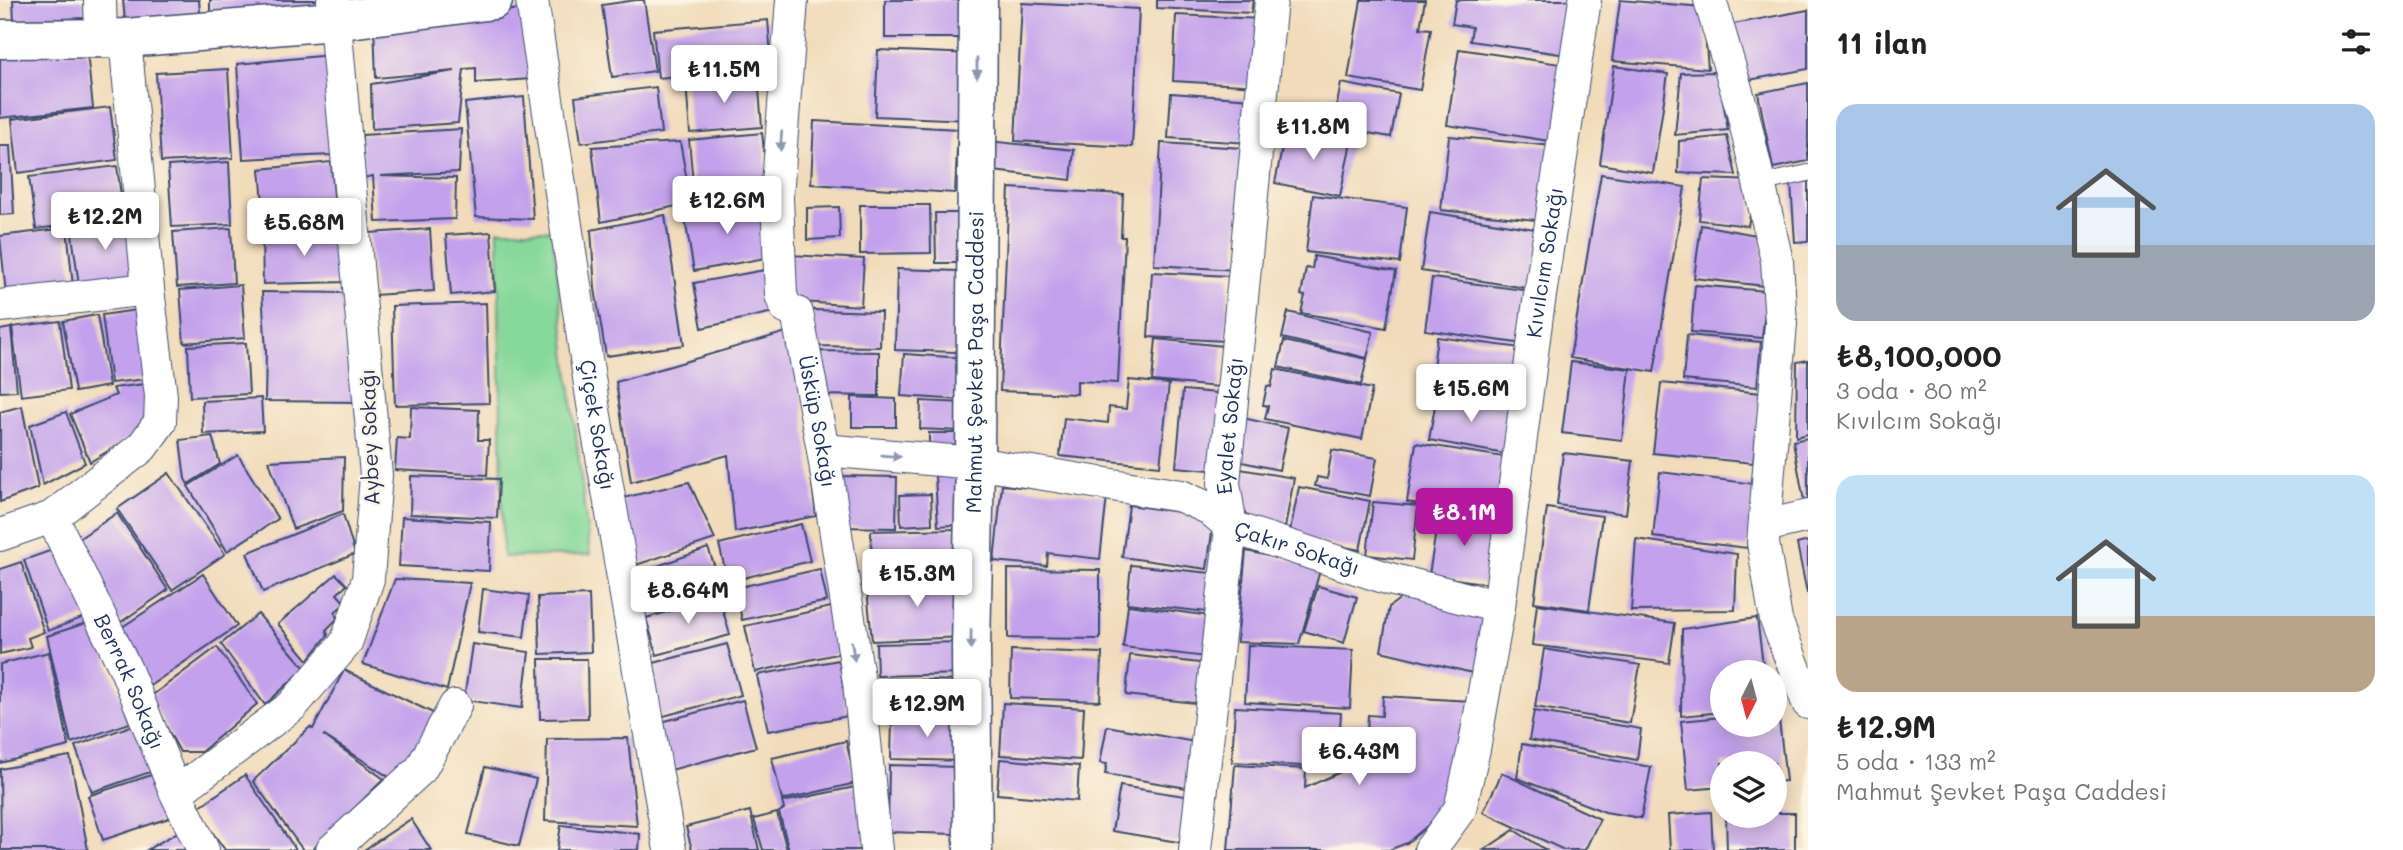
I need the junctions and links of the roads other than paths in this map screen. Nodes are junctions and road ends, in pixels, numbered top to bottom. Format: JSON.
{"nodes":[{"id":1,"x":100,"y":0,"type":"edge"},
{"id":2,"x":492,"y":0,"type":"edge"},
{"id":3,"x":532,"y":0,"type":"edge"},
{"id":4,"x":792,"y":0,"type":"edge"},
{"id":5,"x":978,"y":0,"type":"edge"},
{"id":6,"x":1271,"y":0,"type":"edge"},
{"id":7,"x":1586,"y":0,"type":"edge"},
{"id":8,"x":1710,"y":0,"type":"edge"},
{"id":9,"x":334,"y":10,"type":"edge"},
{"id":10,"x":113,"y":38,"type":"junction"},
{"id":11,"x":0,"y":39,"type":"edge"},
{"id":12,"x":1808,"y":173,"type":"edge"},
{"id":13,"x":1759,"y":184,"type":"junction"},
{"id":14,"x":148,"y":289,"type":"junction"},
{"id":15,"x":0,"y":306,"type":"edge"},
{"id":16,"x":823,"y":450,"type":"junction"},
{"id":17,"x":975,"y":463,"type":"junction"},
{"id":18,"x":52,"y":516,"type":"junction"},
{"id":19,"x":1808,"y":516,"type":"edge"},
{"id":20,"x":1765,"y":526,"type":"junction"},
{"id":21,"x":1231,"y":527,"type":"junction"},
{"id":22,"x":0,"y":535,"type":"edge"},
{"id":23,"x":1499,"y":607,"type":"junction"},
{"id":24,"x":1806,"y":690,"type":"edge"},
{"id":25,"x":455,"y":706,"type":"dead end"},
{"id":26,"x":176,"y":793,"type":"junction"},
{"id":27,"x":203,"y":850,"type":"edge"},
{"id":28,"x":332,"y":850,"type":"edge"},
{"id":29,"x":670,"y":850,"type":"edge"},
{"id":30,"x":876,"y":850,"type":"edge"},
{"id":31,"x":973,"y":850,"type":"edge"},
{"id":32,"x":1195,"y":850,"type":"edge"},
{"id":33,"x":1430,"y":850,"type":"edge"}],
"edges":[{"from":1,"to":10,"type":"street"},
{"from":2,"to":9,"type":"street"},
{"from":3,"to":29,"type":"street","name":"Çiçek Sokağı"},
{"from":4,"to":16,"type":"street","name":"Üsküp Sokağı","one_way":true},
{"from":5,"to":17,"type":"street","name":"Mahmut Şevket Paşa Caddesi","one_way":true},
{"from":6,"to":21,"type":"street","name":"Eyalet Sokağı"},
{"from":7,"to":23,"type":"street","name":"Kıvılcım Sokağı"},
{"from":8,"to":13,"type":"street"},
{"from":9,"to":10,"type":"street"},
{"from":9,"to":26,"type":"street","name":"Aybey Sokağı"},
{"from":10,"to":11,"type":"street"},
{"from":10,"to":14,"type":"street"},
{"from":12,"to":13,"type":"lane"},
{"from":13,"to":20,"type":"street"},
{"from":14,"to":15,"type":"street"},
{"from":14,"to":18,"type":"street"},
{"from":16,"to":17,"type":"street","name":"Çakır Sokağı","one_way":true},
{"from":16,"to":30,"type":"street","name":"Üsküp Sokağı","one_way":true},
{"from":17,"to":21,"type":"street","name":"Çakır Sokağı"},
{"from":17,"to":31,"type":"street","name":"Mahmut Şevket Paşa Caddesi","one_way":true},
{"from":18,"to":22,"type":"street"},
{"from":18,"to":26,"type":"street","name":"Berrak Sokağı"},
{"from":19,"to":20,"type":"street"},
{"from":20,"to":24,"type":"street"},
{"from":21,"to":23,"type":"street","name":"Çakır Sokağı"},
{"from":21,"to":32,"type":"street","name":"Eyalet Sokağı"},
{"from":23,"to":33,"type":"street","name":"Kıvılcım Sokağı"},
{"from":25,"to":28,"type":"street"},
{"from":26,"to":27,"type":"street","name":"Berrak Sokağı"}]}
